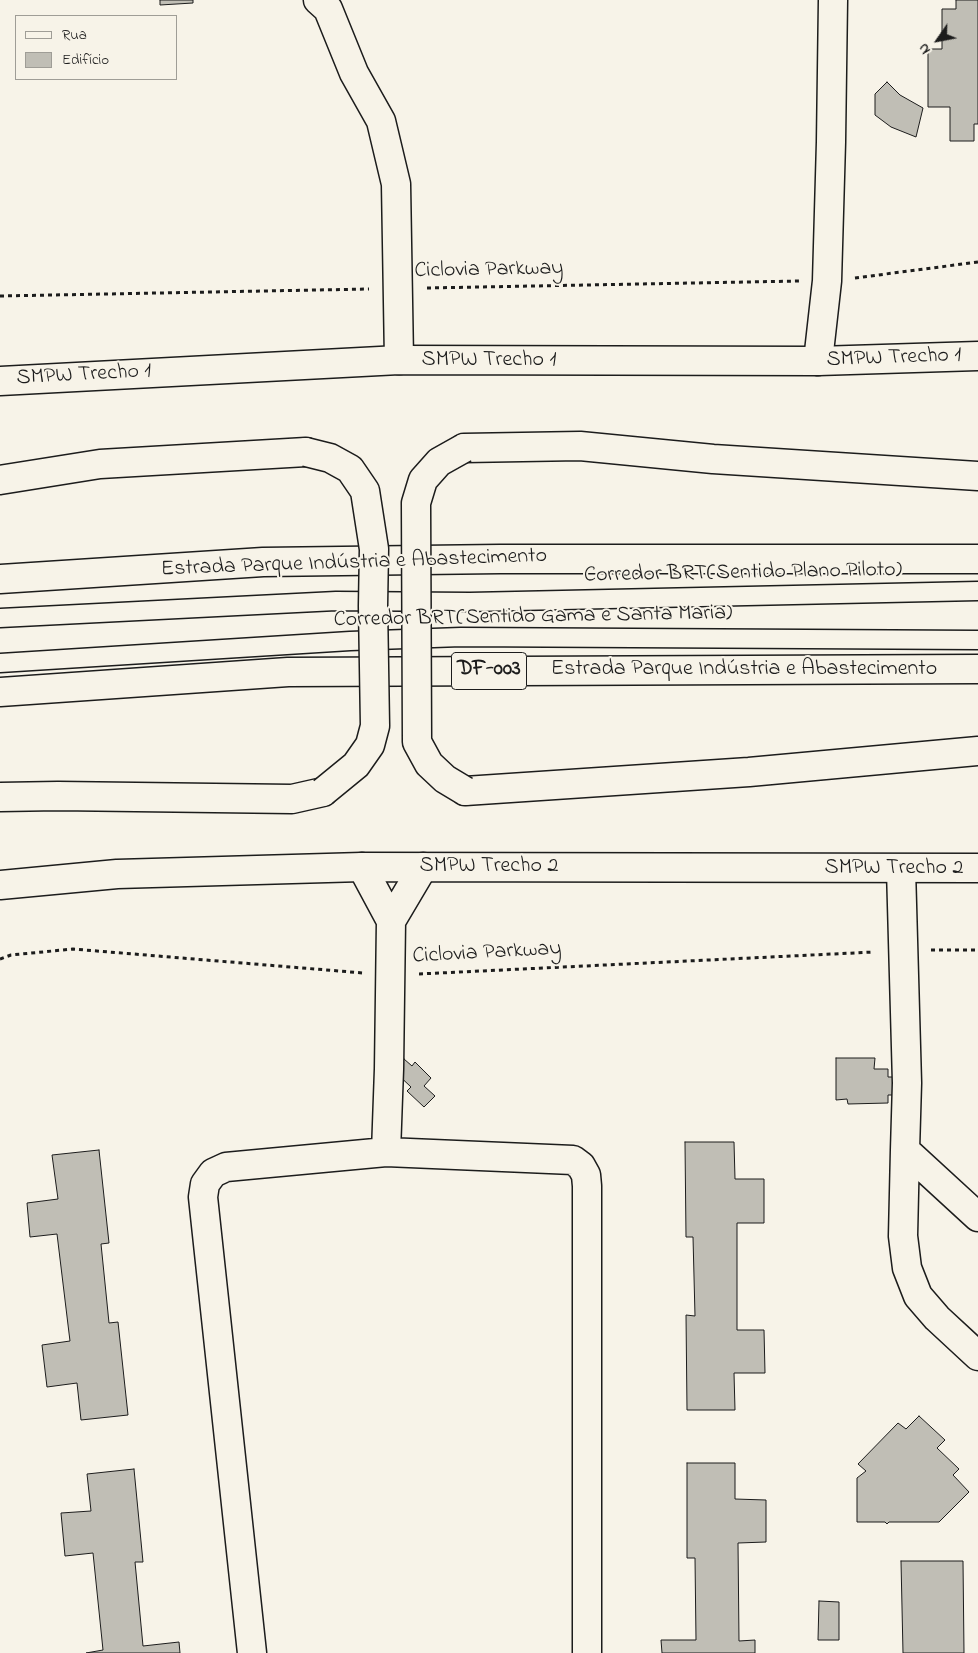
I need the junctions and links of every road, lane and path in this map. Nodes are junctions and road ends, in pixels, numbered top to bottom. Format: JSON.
{"nodes":[{"id":1,"x":318,"y":0,"type":"edge"},
{"id":2,"x":833,"y":0,"type":"edge"},
{"id":3,"x":978,"y":262,"type":"edge"},
{"id":4,"x":827,"y":281,"type":"junction"},
{"id":5,"x":421,"y":288,"type":"dead end"},
{"id":6,"x":372,"y":289,"type":"dead end"},
{"id":7,"x":0,"y":296,"type":"edge"},
{"id":8,"x":978,"y":356,"type":"edge"},
{"id":9,"x":399,"y":360,"type":"junction"},
{"id":10,"x":818,"y":361,"type":"junction"},
{"id":11,"x":0,"y":381,"type":"edge"},
{"id":12,"x":978,"y":476,"type":"edge"},
{"id":13,"x":0,"y":480,"type":"edge"},
{"id":14,"x":978,"y":560,"type":"edge"},
{"id":15,"x":0,"y":579,"type":"edge"},
{"id":16,"x":978,"y":591,"type":"edge"},
{"id":17,"x":0,"y":618,"type":"edge"},
{"id":18,"x":978,"y":640,"type":"edge"},
{"id":19,"x":0,"y":663,"type":"edge"},
{"id":20,"x":978,"y":669,"type":"edge"},
{"id":21,"x":0,"y":692,"type":"edge"},
{"id":22,"x":978,"y":750,"type":"edge"},
{"id":23,"x":0,"y":797,"type":"edge"},
{"id":24,"x":362,"y":867,"type":"junction"},
{"id":25,"x":423,"y":867,"type":"junction"},
{"id":26,"x":978,"y":868,"type":"edge"},
{"id":27,"x":901,"y":869,"type":"junction"},
{"id":28,"x":0,"y":885,"type":"edge"},
{"id":29,"x":391,"y":921,"type":"junction"},
{"id":30,"x":902,"y":950,"type":"junction"},
{"id":31,"x":978,"y":950,"type":"edge"},
{"id":32,"x":0,"y":959,"type":"edge"},
{"id":33,"x":389,"y":975,"type":"junction"},
{"id":34,"x":905,"y":1150,"type":"junction"},
{"id":35,"x":386,"y":1152,"type":"junction"},
{"id":36,"x":978,"y":1216,"type":"edge"},
{"id":37,"x":978,"y":1356,"type":"edge"},
{"id":38,"x":252,"y":1653,"type":"edge"},
{"id":39,"x":587,"y":1653,"type":"edge"}],
"edges":[{"from":1,"to":9,"type":"main road"},
{"from":2,"to":4,"type":"main road"},
{"from":3,"to":4,"type":"path","name":"Ciclovia Parkway"},
{"from":4,"to":5,"type":"path","name":"Ciclovia Parkway"},
{"from":4,"to":10,"type":"main road"},
{"from":6,"to":7,"type":"path"},
{"from":8,"to":10,"type":"main road","name":"SMPW Trecho 1"},
{"from":9,"to":10,"type":"main road","name":"SMPW Trecho 1"},
{"from":9,"to":11,"type":"main road","name":"SMPW Trecho 1"},
{"from":12,"to":22,"type":"main road","bridge":true},
{"from":13,"to":23,"type":"main road","bridge":true},
{"from":14,"to":15,"type":"main road","name":"Estrada Parque Indústria e Abastecimento"},
{"from":16,"to":17,"type":"lane","name":"Corredor BRT(Sentido Plano Piloto)"},
{"from":18,"to":19,"type":"lane","name":"Corredor BRT(Sentido Gama e Santa Maria)"},
{"from":20,"to":21,"type":"main road","name":"Estrada Parque Indústria e Abastecimento","number":"DF-003"},
{"from":24,"to":25,"type":"main road","name":"SMPW Trecho 2"},
{"from":24,"to":28,"type":"main road","name":"SMPW Trecho 2"},
{"from":24,"to":29,"type":"main road"},
{"from":25,"to":27,"type":"main road","name":"SMPW Trecho 2"},
{"from":25,"to":29,"type":"main road"},
{"from":26,"to":27,"type":"main road","name":"SMPW Trecho 2"},
{"from":27,"to":30,"type":"main road"},
{"from":29,"to":33,"type":"main road"},
{"from":30,"to":31,"type":"path","name":"Ciclovia Parkway"},
{"from":30,"to":33,"type":"path","name":"Ciclovia Parkway"},
{"from":30,"to":34,"type":"main road"},
{"from":32,"to":33,"type":"path","name":"Ciclovia Parkway"},
{"from":33,"to":35,"type":"main road"},
{"from":34,"to":36,"type":"main road"},
{"from":34,"to":37,"type":"main road"},
{"from":35,"to":38,"type":"main road"},
{"from":35,"to":39,"type":"main road"}]}
